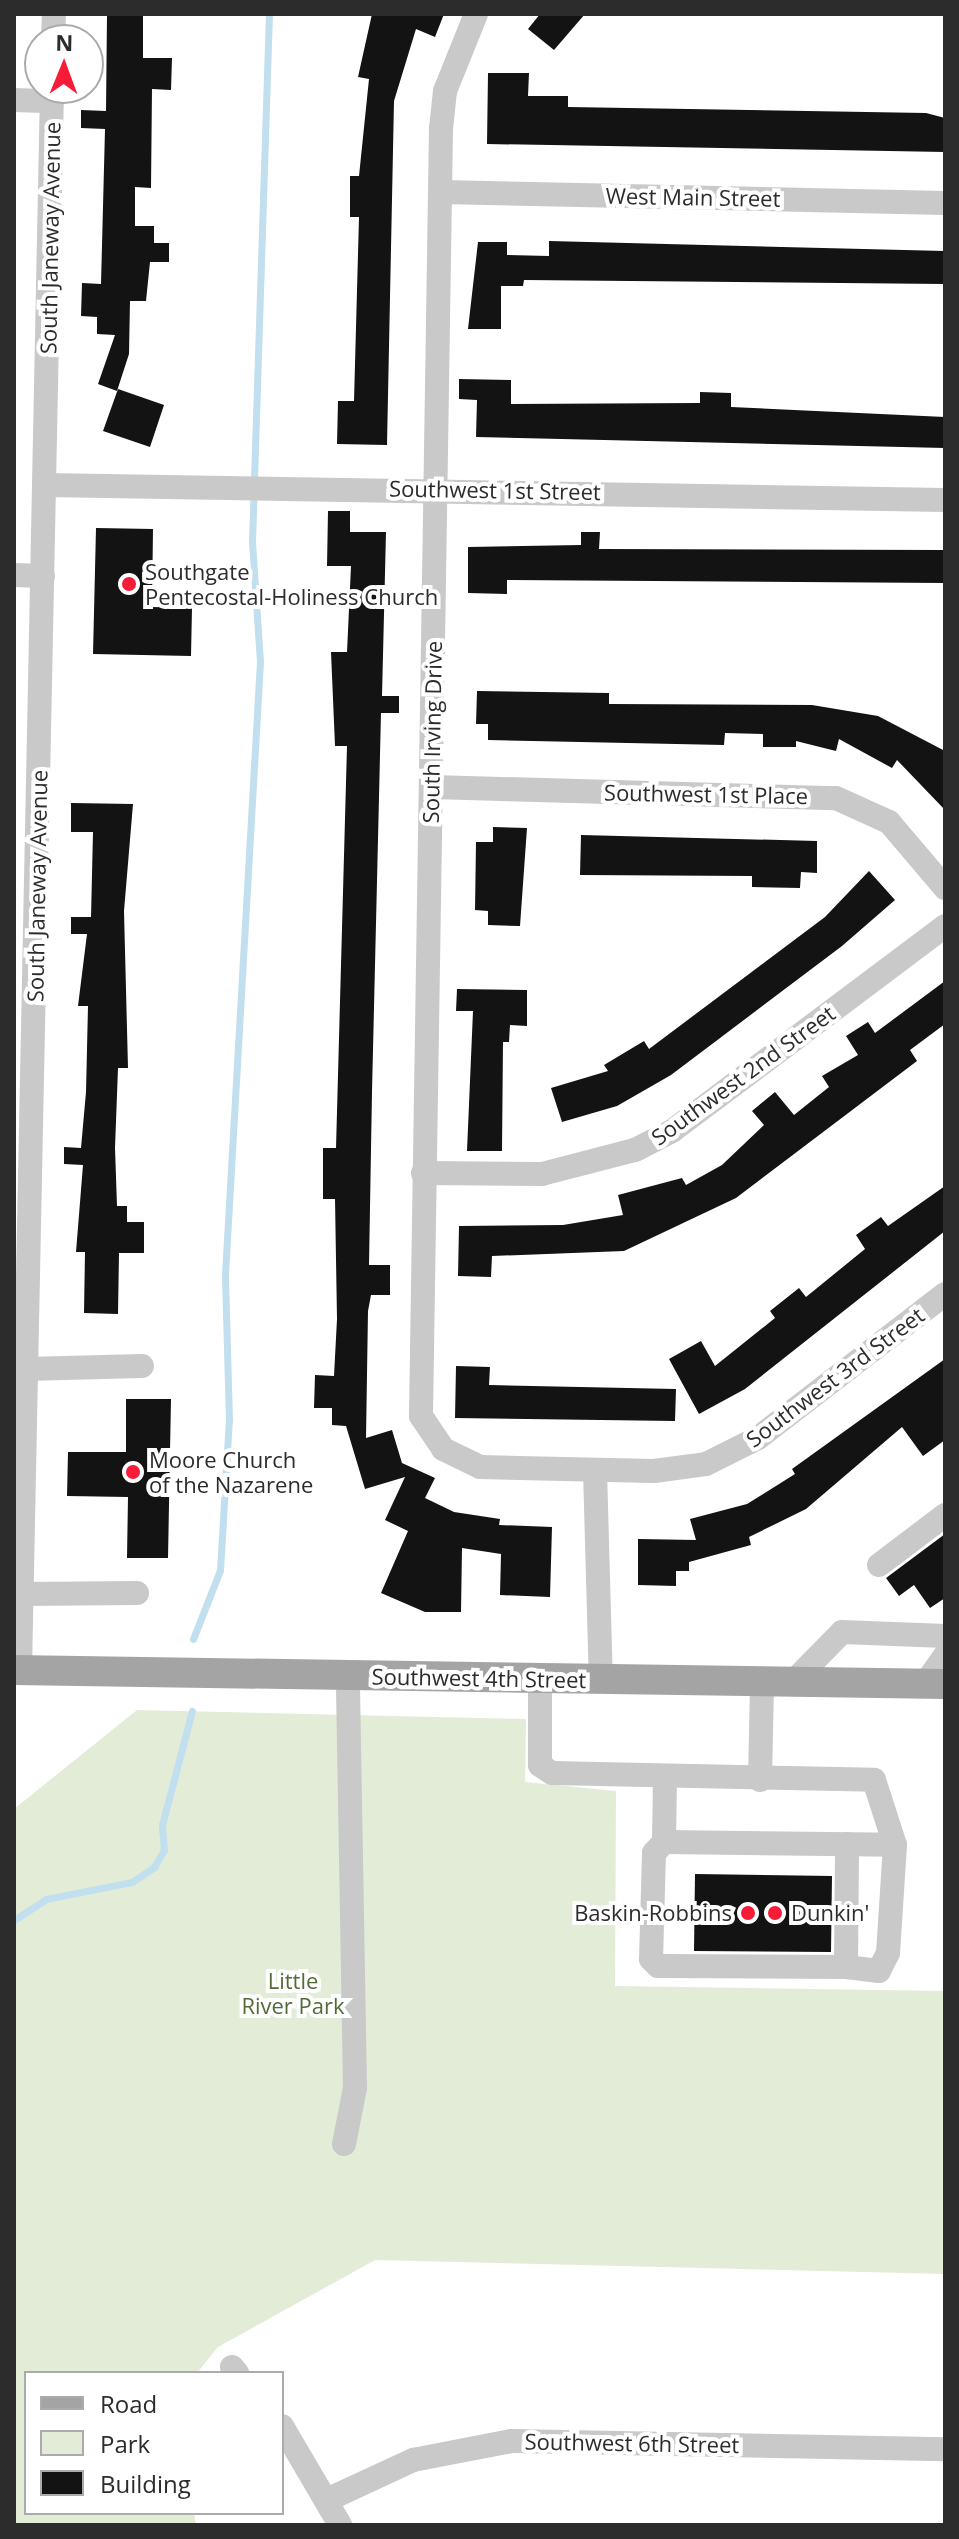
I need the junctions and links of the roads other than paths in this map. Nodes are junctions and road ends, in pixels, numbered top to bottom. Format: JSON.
{"nodes":[{"id":1,"x":476,"y":14,"type":"edge"},
{"id":2,"x":52,"y":104,"type":"edge"},
{"id":3,"x":441,"y":192,"type":"junction"},
{"id":4,"x":945,"y":203,"type":"edge"},
{"id":5,"x":45,"y":485,"type":"junction"},
{"id":6,"x":434,"y":490,"type":"junction"},
{"id":7,"x":945,"y":500,"type":"edge"},
{"id":8,"x":14,"y":575,"type":"edge"},
{"id":9,"x":43,"y":576,"type":"junction"},
{"id":10,"x":432,"y":787,"type":"junction"},
{"id":11,"x":26,"y":871,"type":"edge"},
{"id":12,"x":945,"y":888,"type":"edge"},
{"id":13,"x":945,"y":926,"type":"edge"},
{"id":14,"x":22,"y":1160,"type":"edge"},
{"id":15,"x":423,"y":1173,"type":"junction"},
{"id":16,"x":945,"y":1294,"type":"edge"},
{"id":17,"x":142,"y":1366,"type":"dead end"},
{"id":18,"x":26,"y":1369,"type":"junction"},
{"id":19,"x":443,"y":1449,"type":"joint"},
{"id":20,"x":19,"y":1456,"type":"edge"},
{"id":21,"x":595,"y":1470,"type":"junction"},
{"id":22,"x":945,"y":1515,"type":"edge"},
{"id":23,"x":879,"y":1565,"type":"dead end"},
{"id":24,"x":137,"y":1593,"type":"dead end"},
{"id":25,"x":22,"y":1594,"type":"junction"},
{"id":26,"x":945,"y":1636,"type":"edge"},
{"id":27,"x":945,"y":1655,"type":"edge"},
{"id":28,"x":17,"y":1670,"type":"edge"},
{"id":29,"x":348,"y":1675,"type":"junction"},
{"id":30,"x":540,"y":1680,"type":"junction"},
{"id":31,"x":601,"y":1681,"type":"junction"},
{"id":32,"x":762,"y":1682,"type":"junction"},
{"id":33,"x":792,"y":1683,"type":"junction"},
{"id":34,"x":935,"y":1684,"type":"edge"},
{"id":35,"x":665,"y":1778,"type":"junction"},
{"id":36,"x":760,"y":1780,"type":"junction"},
{"id":37,"x":664,"y":1842,"type":"junction"},
{"id":38,"x":847,"y":1844,"type":"junction"},
{"id":39,"x":895,"y":1845,"type":"junction"},
{"id":40,"x":846,"y":1967,"type":"junction"},
{"id":41,"x":344,"y":2144,"type":"dead end"},
{"id":42,"x":284,"y":2429,"type":"edge"},
{"id":43,"x":945,"y":2449,"type":"edge"},
{"id":44,"x":329,"y":2499,"type":"junction"},
{"id":45,"x":340,"y":2525,"type":"edge"}],
"edges":[{"from":1,"to":3,"type":"street","name":"South Irving Drive"},
{"from":2,"to":5,"type":"street","name":"South Janeway Avenue"},
{"from":3,"to":4,"type":"street","name":"West Main Street"},
{"from":3,"to":6,"type":"street","name":"South Irving Drive"},
{"from":5,"to":6,"type":"street","name":"Southwest 1st Street"},
{"from":5,"to":9,"type":"street","name":"South Janeway Avenue"},
{"from":6,"to":7,"type":"street","name":"Southwest 1st Street"},
{"from":6,"to":10,"type":"street","name":"South Irving Drive"},
{"from":8,"to":9,"type":"street"},
{"from":9,"to":11,"type":"street","name":"South Janeway Avenue"},
{"from":10,"to":12,"type":"street","name":"Southwest 1st Place"},
{"from":10,"to":15,"type":"street","name":"South Irving Drive"},
{"from":11,"to":14,"type":"street","name":"South Janeway Avenue"},
{"from":13,"to":15,"type":"street","name":"Southwest 2nd Street"},
{"from":14,"to":18,"type":"street","name":"South Janeway Avenue"},
{"from":15,"to":19,"type":"street","name":"South Irving Drive"},
{"from":16,"to":21,"type":"street","name":"Southwest 3rd Street"},
{"from":17,"to":18,"type":"street"},
{"from":18,"to":20,"type":"street","name":"South Janeway Avenue"},
{"from":19,"to":21,"type":"street","name":"Southwest 3rd Street"},
{"from":20,"to":25,"type":"street","name":"South Janeway Avenue"},
{"from":21,"to":31,"type":"street"},
{"from":22,"to":23,"type":"street"},
{"from":24,"to":25,"type":"street"},
{"from":25,"to":28,"type":"street","name":"South Janeway Avenue"},
{"from":26,"to":33,"type":"street"},
{"from":27,"to":34,"type":"street"},
{"from":28,"to":29,"type":"main road","name":"Southwest 4th Street"},
{"from":29,"to":30,"type":"main road","name":"Southwest 4th Street"},
{"from":29,"to":41,"type":"street"},
{"from":30,"to":31,"type":"main road","name":"Southwest 4th Street"},
{"from":30,"to":35,"type":"street"},
{"from":31,"to":32,"type":"main road","name":"Southwest 4th Street"},
{"from":32,"to":33,"type":"main road","name":"Southwest 4th Street"},
{"from":32,"to":36,"type":"street"},
{"from":33,"to":34,"type":"main road","name":"Southwest 4th Street"},
{"from":35,"to":36,"type":"street"},
{"from":35,"to":37,"type":"street"},
{"from":36,"to":39,"type":"street"},
{"from":37,"to":38,"type":"street"},
{"from":37,"to":40,"type":"street"},
{"from":38,"to":39,"type":"street"},
{"from":38,"to":40,"type":"street"},
{"from":39,"to":40,"type":"street"},
{"from":42,"to":44,"type":"street"},
{"from":43,"to":44,"type":"street","name":"Southwest 6th Street"},
{"from":44,"to":45,"type":"street"}]}
